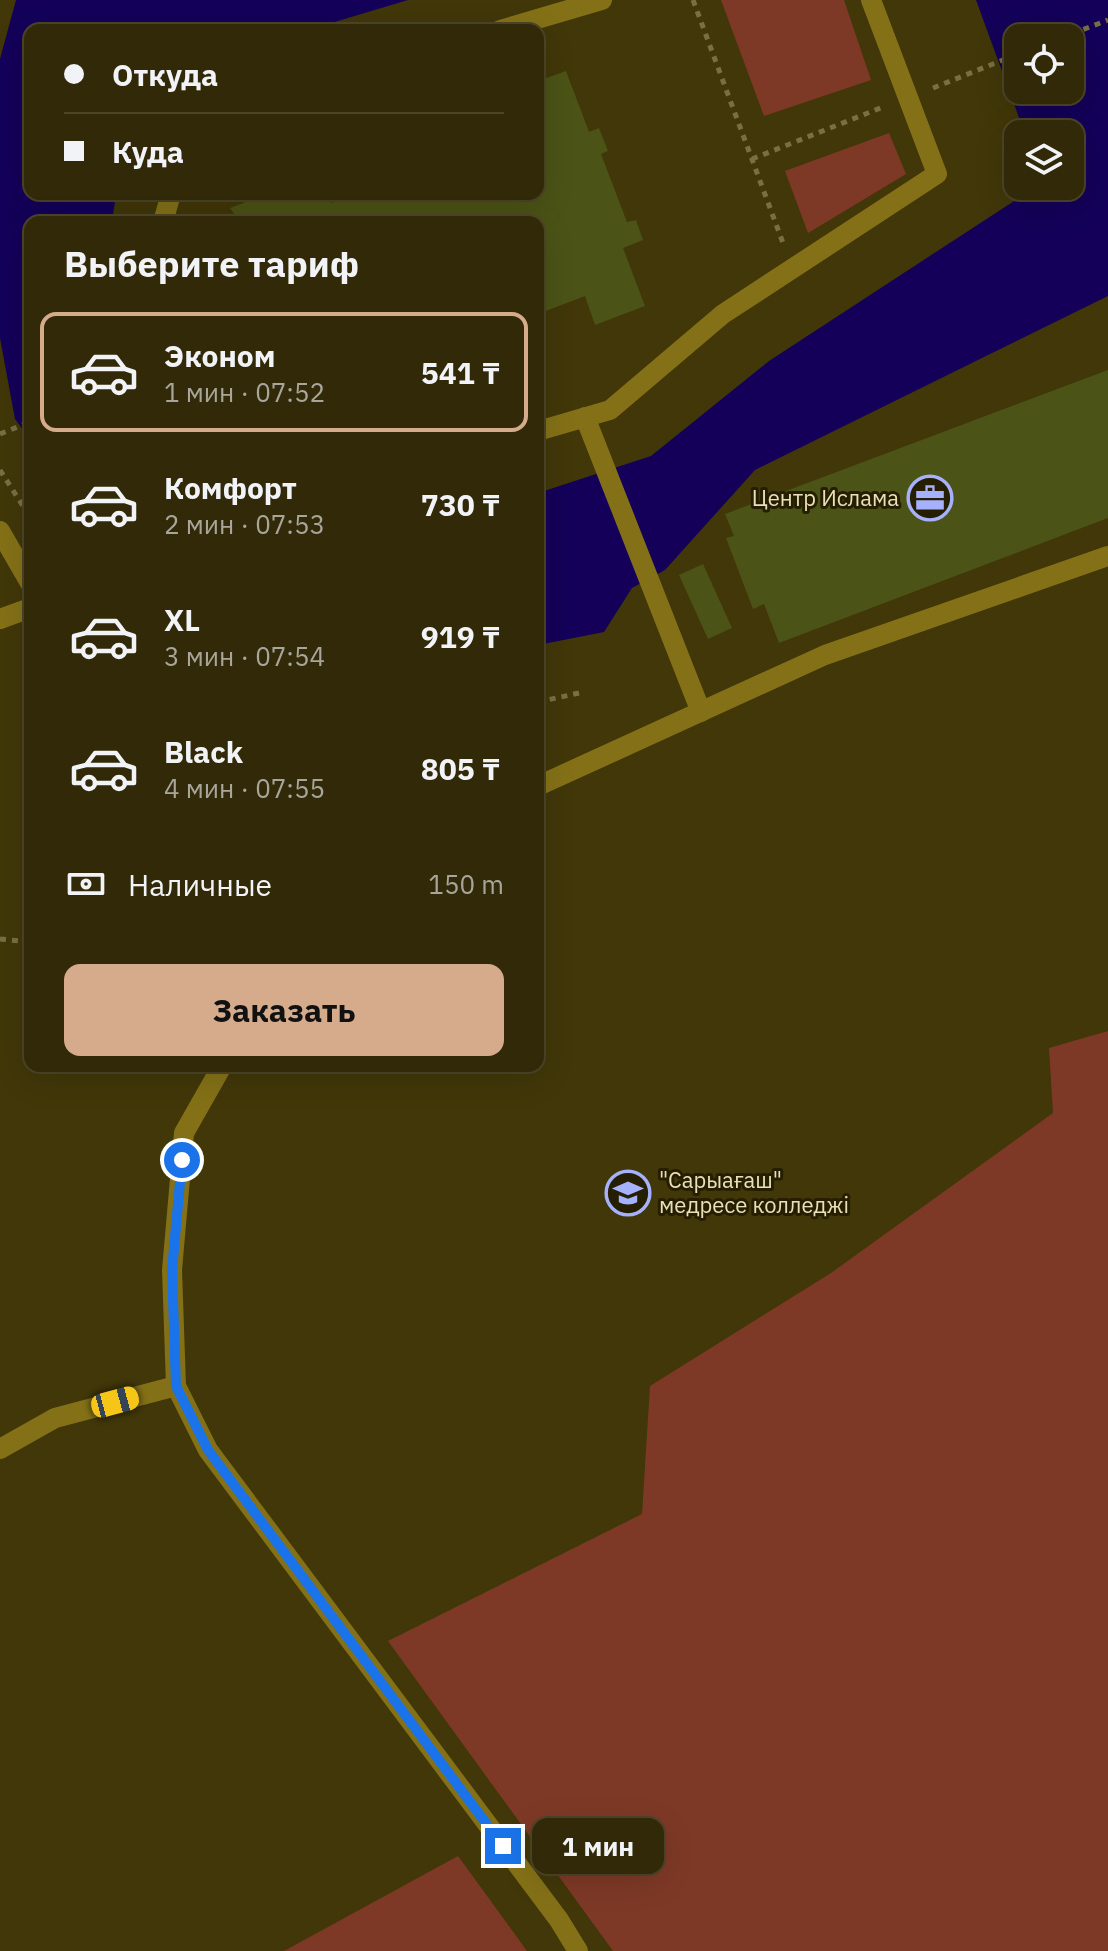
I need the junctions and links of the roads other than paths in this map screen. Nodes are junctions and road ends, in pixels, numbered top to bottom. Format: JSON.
{"nodes":[{"id":1,"x":602,"y":0,"type":"edge"},
{"id":2,"x":871,"y":0,"type":"edge"},
{"id":3,"x":520,"y":24,"type":"edge"},
{"id":4,"x":585,"y":417,"type":"junction"},
{"id":5,"x":544,"y":429,"type":"edge"},
{"id":6,"x":0,"y":531,"type":"edge"},
{"id":7,"x":1108,"y":556,"type":"edge"},
{"id":8,"x":24,"y":573,"type":"edge"},
{"id":9,"x":24,"y":610,"type":"edge"},
{"id":10,"x":0,"y":619,"type":"edge"},
{"id":11,"x":701,"y":712,"type":"junction"},
{"id":12,"x":544,"y":783,"type":"edge"},
{"id":13,"x":219,"y":1072,"type":"edge"},
{"id":14,"x":176,"y":1386,"type":"junction"},
{"id":15,"x":0,"y":1449,"type":"edge"},
{"id":16,"x":578,"y":1951,"type":"edge"}],
"edges":[{"from":1,"to":3,"type":"street"},
{"from":2,"to":4,"type":"street"},
{"from":4,"to":5,"type":"street"},
{"from":4,"to":11,"type":"street"},
{"from":6,"to":8,"type":"street"},
{"from":7,"to":11,"type":"street"},
{"from":9,"to":10,"type":"street"},
{"from":11,"to":12,"type":"street"},
{"from":13,"to":14,"type":"street"},
{"from":14,"to":15,"type":"street"},
{"from":14,"to":16,"type":"street"}]}
